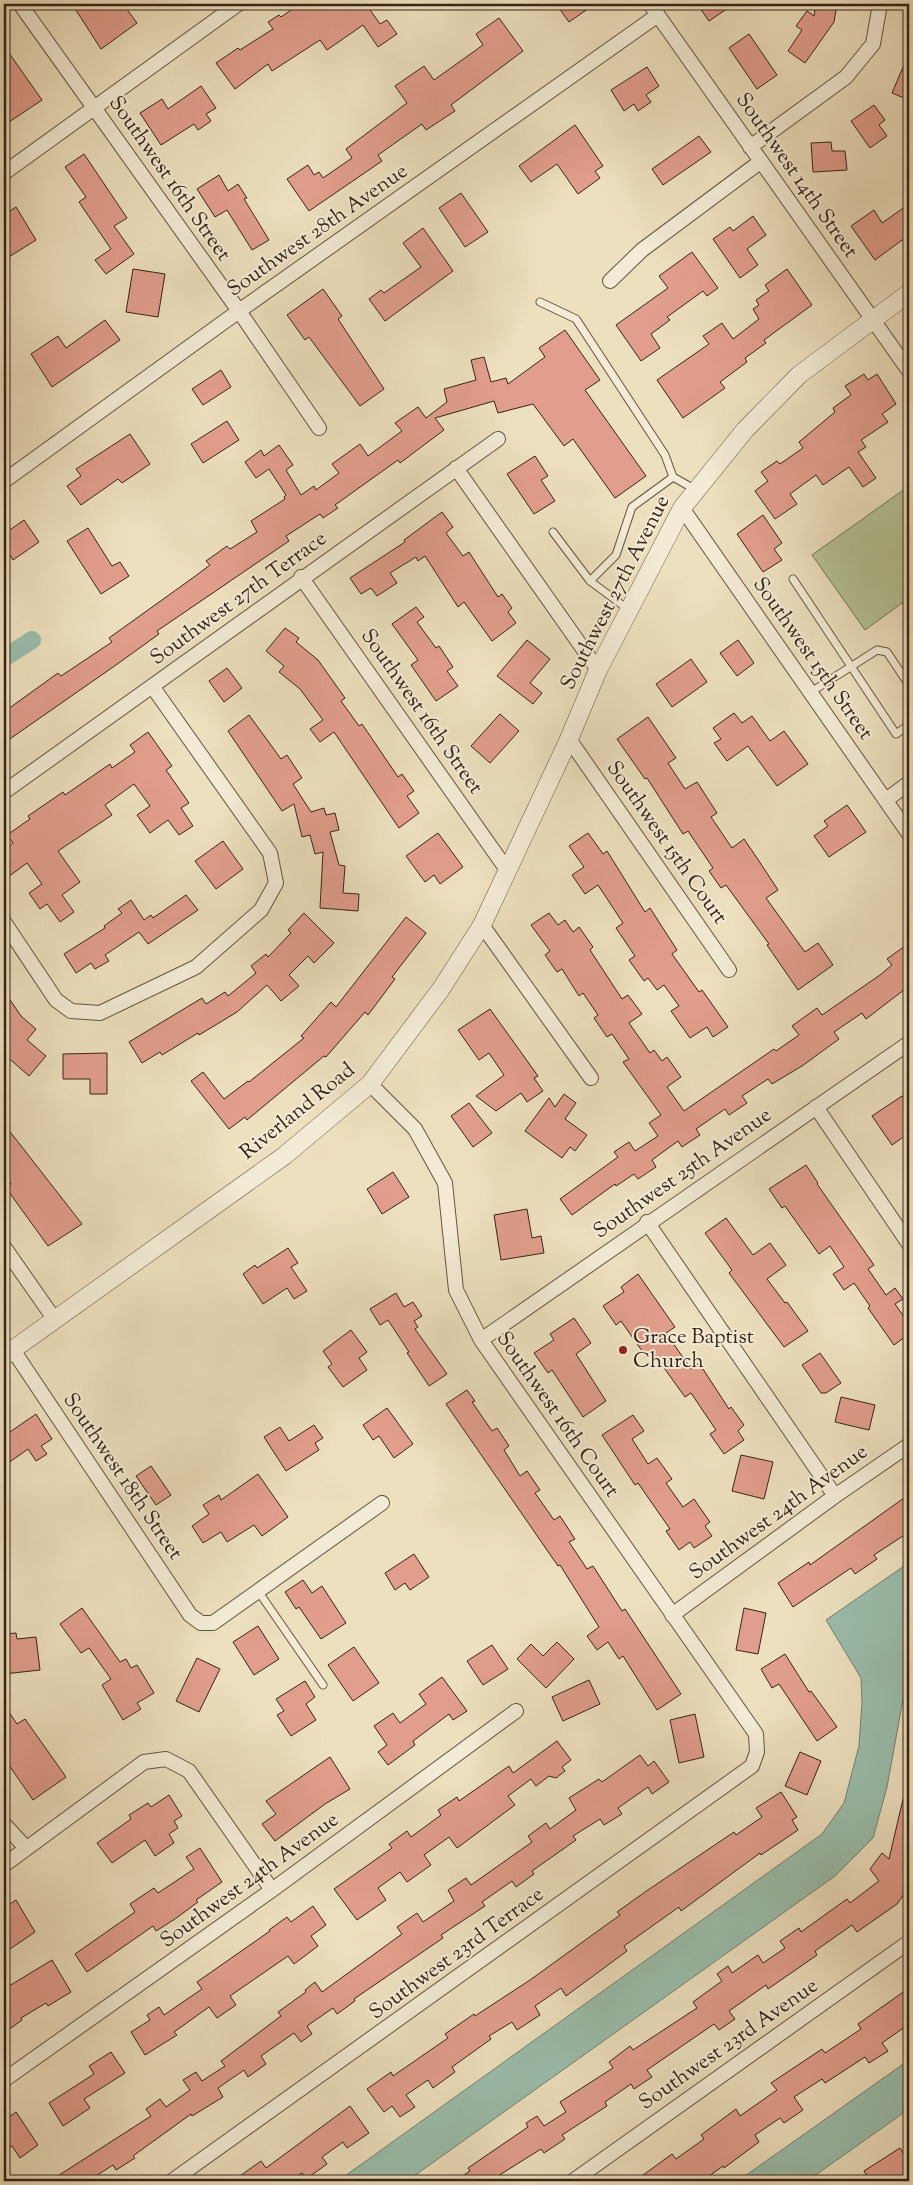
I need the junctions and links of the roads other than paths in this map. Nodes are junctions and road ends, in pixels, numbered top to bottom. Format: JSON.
{"nodes":[{"id":1,"x":20,"y":4,"type":"edge"},
{"id":2,"x":238,"y":4,"type":"edge"},
{"id":3,"x":880,"y":4,"type":"edge"},
{"id":4,"x":654,"y":9,"type":"edge"},
{"id":5,"x":94,"y":108,"type":"junction"},
{"id":6,"x":750,"y":147,"type":"junction"},
{"id":7,"x":760,"y":162,"type":"junction"},
{"id":8,"x":4,"y":173,"type":"edge"},
{"id":9,"x":610,"y":281,"type":"dead end"},
{"id":10,"x":909,"y":292,"type":"edge"},
{"id":11,"x":540,"y":302,"type":"dead end"},
{"id":12,"x":239,"y":311,"type":"junction"},
{"id":13,"x":873,"y":318,"type":"junction"},
{"id":14,"x":909,"y":371,"type":"edge"},
{"id":15,"x":319,"y":428,"type":"dead end"},
{"id":16,"x":498,"y":439,"type":"dead end"},
{"id":17,"x":456,"y":468,"type":"junction"},
{"id":18,"x":674,"y":477,"type":"junction"},
{"id":19,"x":4,"y":481,"type":"edge"},
{"id":20,"x":696,"y":490,"type":"junction"},
{"id":21,"x":682,"y":508,"type":"junction"},
{"id":22,"x":553,"y":532,"type":"dead end"},
{"id":23,"x":302,"y":577,"type":"junction"},
{"id":24,"x":793,"y":580,"type":"dead end"},
{"id":25,"x":590,"y":581,"type":"junction"},
{"id":26,"x":629,"y":610,"type":"junction"},
{"id":27,"x":852,"y":667,"type":"junction"},
{"id":28,"x":598,"y":670,"type":"junction"},
{"id":29,"x":909,"y":685,"type":"edge"},
{"id":30,"x":152,"y":686,"type":"junction"},
{"id":31,"x":811,"y":692,"type":"junction"},
{"id":32,"x":909,"y":725,"type":"edge"},
{"id":33,"x":569,"y":739,"type":"junction"},
{"id":34,"x":909,"y":783,"type":"edge"},
{"id":35,"x":4,"y":792,"type":"edge"},
{"id":36,"x":886,"y":800,"type":"junction"},
{"id":37,"x":909,"y":834,"type":"edge"},
{"id":38,"x":507,"y":870,"type":"junction"},
{"id":39,"x":4,"y":922,"type":"edge"},
{"id":40,"x":482,"y":925,"type":"junction"},
{"id":41,"x":729,"y":970,"type":"dead end"},
{"id":42,"x":909,"y":1043,"type":"edge"},
{"id":43,"x":591,"y":1078,"type":"dead end"},
{"id":44,"x":370,"y":1084,"type":"junction"},
{"id":45,"x":816,"y":1107,"type":"junction"},
{"id":46,"x":647,"y":1222,"type":"junction"},
{"id":47,"x":909,"y":1244,"type":"edge"},
{"id":48,"x":4,"y":1247,"type":"edge"},
{"id":49,"x":54,"y":1320,"type":"junction"},
{"id":50,"x":480,"y":1340,"type":"junction"},
{"id":51,"x":8,"y":1353,"type":"edge"},
{"id":52,"x":909,"y":1445,"type":"edge"},
{"id":53,"x":834,"y":1496,"type":"junction"},
{"id":54,"x":382,"y":1502,"type":"dead end"},
{"id":55,"x":258,"y":1591,"type":"junction"},
{"id":56,"x":672,"y":1615,"type":"junction"},
{"id":57,"x":323,"y":1684,"type":"dead end"},
{"id":58,"x":516,"y":1711,"type":"dead end"},
{"id":59,"x":757,"y":1752,"type":"joint"},
{"id":60,"x":4,"y":1824,"type":"edge"},
{"id":61,"x":26,"y":1848,"type":"junction"},
{"id":62,"x":4,"y":1865,"type":"edge"},
{"id":63,"x":272,"y":1890,"type":"junction"},
{"id":64,"x":909,"y":1942,"type":"edge"},
{"id":65,"x":4,"y":2080,"type":"edge"},
{"id":66,"x":172,"y":2181,"type":"edge"},
{"id":67,"x":573,"y":2181,"type":"edge"}],
"edges":[{"from":1,"to":5,"type":"street","name":"Southwest 16th Street"},
{"from":2,"to":5,"type":"street"},
{"from":3,"to":6,"type":"street"},
{"from":4,"to":6,"type":"street","name":"Southwest 14th Street"},
{"from":4,"to":12,"type":"street","name":"Southwest 28th Avenue"},
{"from":5,"to":8,"type":"street"},
{"from":5,"to":12,"type":"street","name":"Southwest 16th Street"},
{"from":6,"to":7,"type":"street","name":"Southwest 14th Street"},
{"from":7,"to":9,"type":"street"},
{"from":7,"to":13,"type":"street","name":"Southwest 14th Street"},
{"from":10,"to":13,"type":"street","name":"Southwest 27th Avenue"},
{"from":11,"to":18,"type":"lane"},
{"from":12,"to":15,"type":"street","name":"Southwest 16th Street"},
{"from":12,"to":19,"type":"street","name":"Southwest 28th Avenue"},
{"from":13,"to":14,"type":"street","name":"Southwest 14th Street"},
{"from":13,"to":20,"type":"street","name":"Southwest 27th Avenue"},
{"from":16,"to":17,"type":"street","name":"Southwest 27th Terrace"},
{"from":17,"to":23,"type":"street","name":"Southwest 27th Terrace"},
{"from":17,"to":28,"type":"street"},
{"from":18,"to":20,"type":"lane"},
{"from":18,"to":25,"type":"lane"},
{"from":20,"to":21,"type":"street","name":"Southwest 27th Avenue"},
{"from":21,"to":26,"type":"street","name":"Southwest 27th Avenue"},
{"from":21,"to":31,"type":"street","name":"Southwest 15th Street"},
{"from":22,"to":25,"type":"lane"},
{"from":23,"to":30,"type":"street","name":"Southwest 27th Terrace"},
{"from":23,"to":38,"type":"street","name":"Southwest 16th Street"},
{"from":24,"to":27,"type":"lane"},
{"from":25,"to":26,"type":"lane"},
{"from":26,"to":28,"type":"street","name":"Southwest 27th Avenue"},
{"from":27,"to":29,"type":"lane"},
{"from":27,"to":31,"type":"lane"},
{"from":27,"to":32,"type":"lane"},
{"from":28,"to":33,"type":"street","name":"Southwest 27th Avenue"},
{"from":30,"to":35,"type":"street","name":"Southwest 27th Terrace"},
{"from":30,"to":39,"type":"street"},
{"from":31,"to":36,"type":"street","name":"Southwest 15th Street"},
{"from":33,"to":38,"type":"street","name":"Riverland Road"},
{"from":33,"to":41,"type":"street","name":"Southwest 15th Court"},
{"from":34,"to":36,"type":"street"},
{"from":36,"to":37,"type":"street","name":"Southwest 15th Street"},
{"from":38,"to":40,"type":"street","name":"Riverland Road"},
{"from":40,"to":43,"type":"street"},
{"from":40,"to":44,"type":"street","name":"Riverland Road"},
{"from":42,"to":45,"type":"street","name":"Southwest 25th Avenue"},
{"from":44,"to":49,"type":"street","name":"Riverland Road"},
{"from":44,"to":50,"type":"street","name":"Southwest 16th Court"},
{"from":45,"to":46,"type":"street","name":"Southwest 25th Avenue"},
{"from":45,"to":47,"type":"street"},
{"from":46,"to":50,"type":"street","name":"Southwest 25th Avenue"},
{"from":46,"to":53,"type":"street"},
{"from":48,"to":49,"type":"street"},
{"from":49,"to":51,"type":"street","name":"Riverland Road"},
{"from":50,"to":56,"type":"street","name":"Southwest 16th Court"},
{"from":51,"to":55,"type":"street","name":"Southwest 18th Street"},
{"from":52,"to":53,"type":"street","name":"Southwest 24th Avenue"},
{"from":53,"to":56,"type":"street","name":"Southwest 24th Avenue"},
{"from":54,"to":55,"type":"street"},
{"from":55,"to":57,"type":"lane"},
{"from":56,"to":59,"type":"street","name":"Southwest 16th Court"},
{"from":58,"to":63,"type":"street","name":"Southwest 24th Avenue"},
{"from":59,"to":66,"type":"street","name":"Southwest 23rd Terrace"},
{"from":60,"to":61,"type":"street"},
{"from":61,"to":62,"type":"street"},
{"from":61,"to":63,"type":"street"},
{"from":63,"to":65,"type":"street","name":"Southwest 24th Avenue"},
{"from":64,"to":67,"type":"street","name":"Southwest 23rd Avenue"}]}
